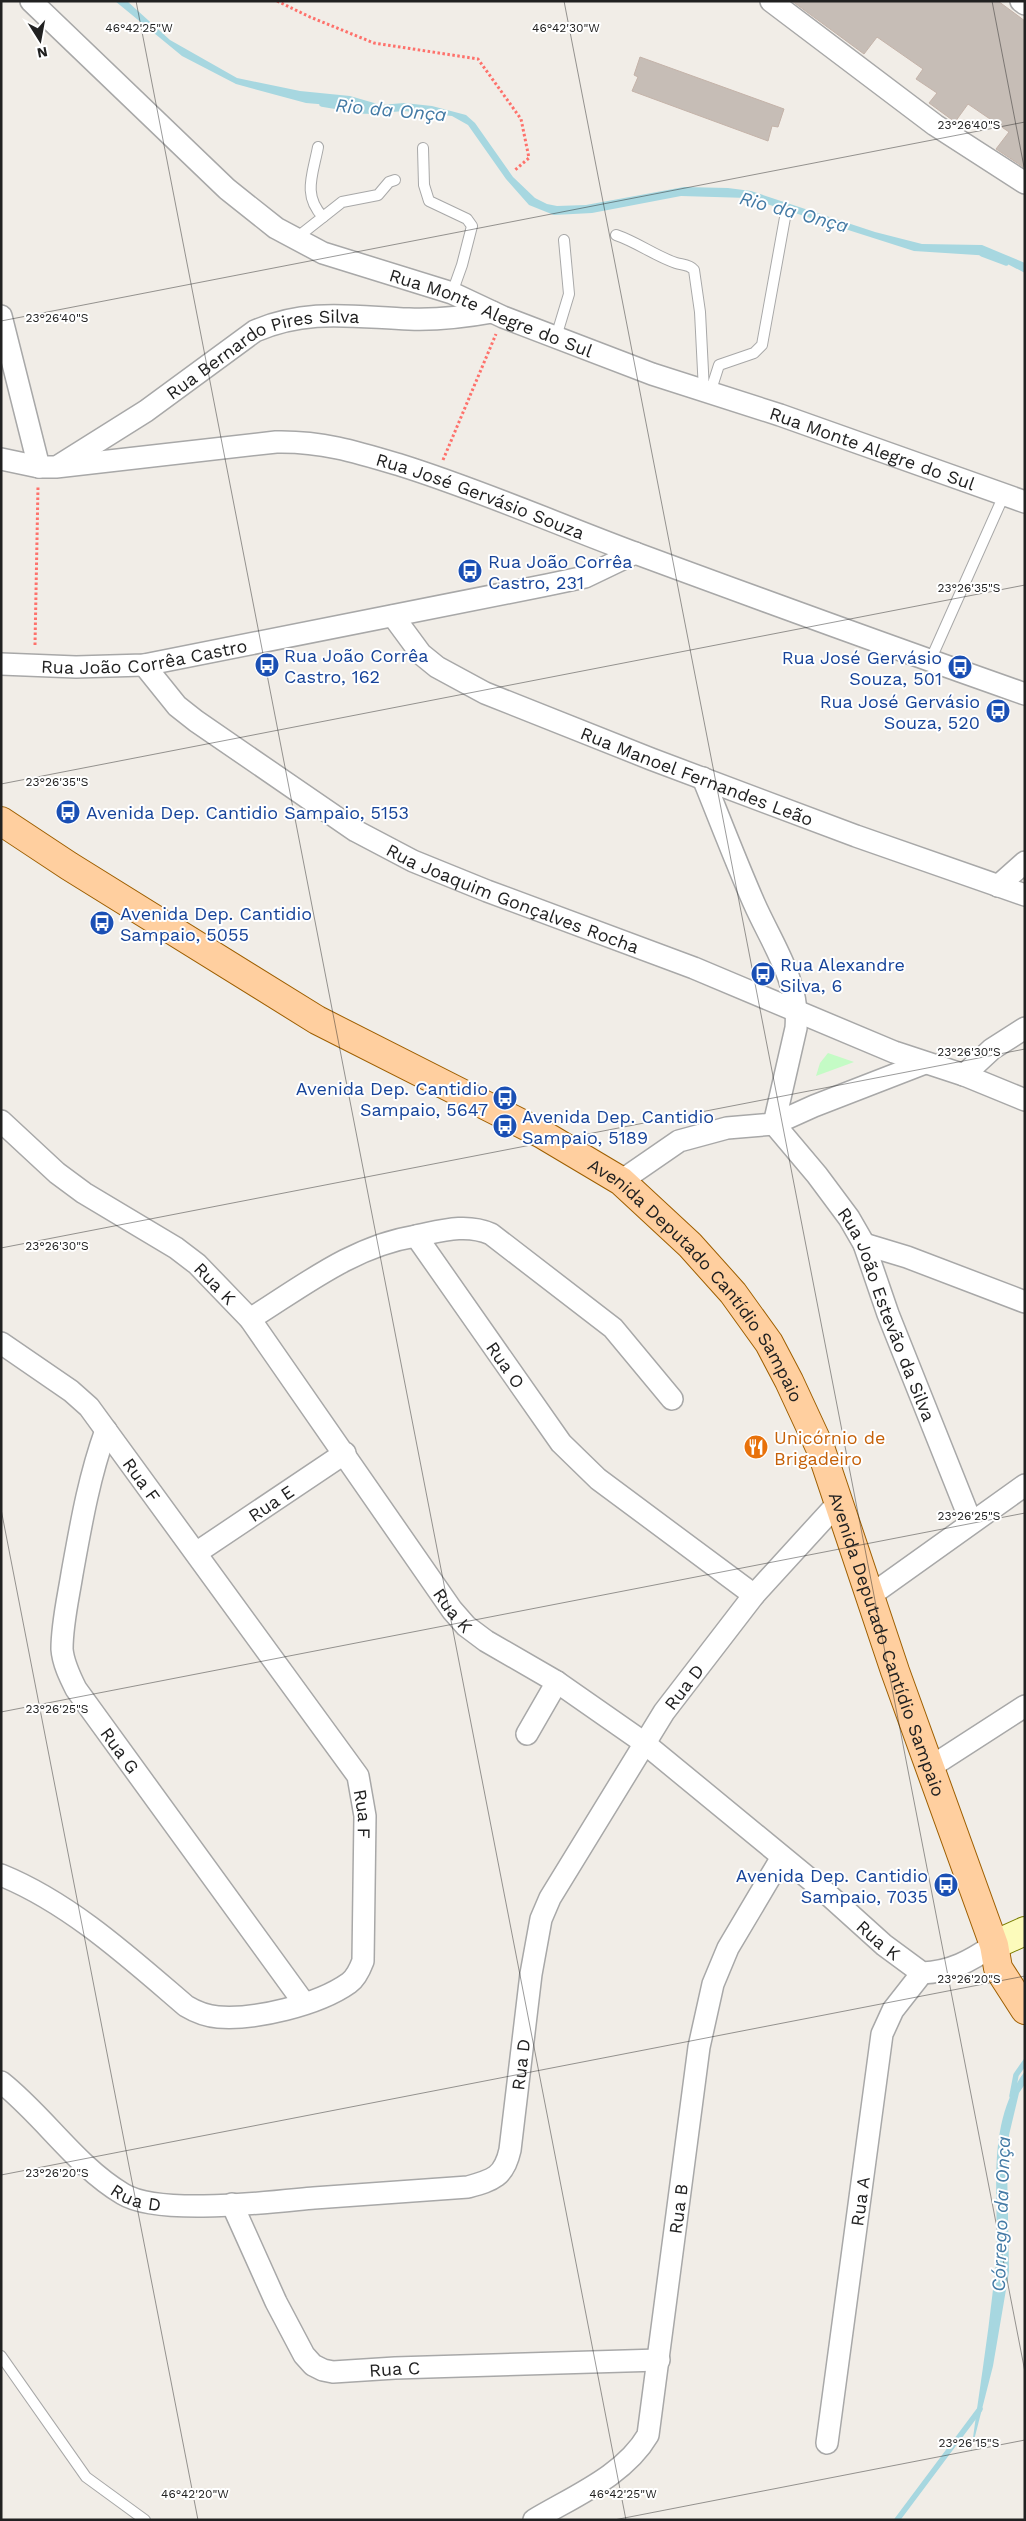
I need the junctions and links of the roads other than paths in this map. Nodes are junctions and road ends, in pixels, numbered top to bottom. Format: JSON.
{"nodes":[{"id":1,"x":32,"y":1,"type":"edge"},
{"id":2,"x":771,"y":1,"type":"edge"},
{"id":3,"x":1021,"y":1,"type":"edge"},
{"id":4,"x":1025,"y":4,"type":"edge"},
{"id":5,"x":318,"y":147,"type":"dead end"},
{"id":6,"x":423,"y":148,"type":"dead end"},
{"id":7,"x":395,"y":180,"type":"dead end"},
{"id":8,"x":1025,"y":184,"type":"edge"},
{"id":9,"x":786,"y":212,"type":"dead end"},
{"id":10,"x":323,"y":217,"type":"junction"},
{"id":11,"x":616,"y":235,"type":"dead end"},
{"id":12,"x":295,"y":239,"type":"junction"},
{"id":13,"x":564,"y":240,"type":"dead end"},
{"id":14,"x":452,"y":293,"type":"junction"},
{"id":15,"x":498,"y":314,"type":"junction"},
{"id":16,"x":1,"y":316,"type":"edge"},
{"id":17,"x":556,"y":337,"type":"junction"},
{"id":18,"x":707,"y":392,"type":"junction"},
{"id":19,"x":1,"y":459,"type":"edge"},
{"id":20,"x":47,"y":467,"type":"junction"},
{"id":21,"x":1004,"y":495,"type":"junction"},
{"id":22,"x":1025,"y":502,"type":"edge"},
{"id":23,"x":635,"y":554,"type":"junction"},
{"id":24,"x":393,"y":616,"type":"junction"},
{"id":25,"x":930,"y":661,"type":"junction"},
{"id":26,"x":1,"y":664,"type":"edge"},
{"id":27,"x":144,"y":665,"type":"junction"},
{"id":28,"x":1025,"y":694,"type":"edge"},
{"id":29,"x":703,"y":778,"type":"junction"},
{"id":30,"x":1,"y":821,"type":"edge"},
{"id":31,"x":1025,"y":862,"type":"edge"},
{"id":32,"x":998,"y":886,"type":"junction"},
{"id":33,"x":1025,"y":895,"type":"edge"},
{"id":34,"x":798,"y":1013,"type":"junction"},
{"id":35,"x":1025,"y":1028,"type":"edge"},
{"id":36,"x":925,"y":1063,"type":"junction"},
{"id":37,"x":964,"y":1076,"type":"junction"},
{"id":38,"x":1025,"y":1100,"type":"edge"},
{"id":39,"x":1,"y":1121,"type":"edge"},
{"id":40,"x":774,"y":1124,"type":"junction"},
{"id":41,"x":622,"y":1181,"type":"junction"},
{"id":42,"x":416,"y":1236,"type":"junction"},
{"id":43,"x":864,"y":1244,"type":"junction"},
{"id":44,"x":1025,"y":1302,"type":"edge"},
{"id":45,"x":250,"y":1319,"type":"junction"},
{"id":46,"x":1,"y":1343,"type":"edge"},
{"id":47,"x":672,"y":1399,"type":"dead end"},
{"id":48,"x":106,"y":1430,"type":"junction"},
{"id":49,"x":345,"y":1452,"type":"junction"},
{"id":50,"x":1025,"y":1485,"type":"edge"},
{"id":51,"x":838,"y":1503,"type":"junction"},
{"id":52,"x":972,"y":1522,"type":"junction"},
{"id":53,"x":196,"y":1553,"type":"junction"},
{"id":54,"x":754,"y":1595,"type":"junction"},
{"id":55,"x":871,"y":1595,"type":"junction"},
{"id":56,"x":557,"y":1682,"type":"junction"},
{"id":57,"x":1025,"y":1706,"type":"edge"},
{"id":58,"x":527,"y":1734,"type":"dead end"},
{"id":59,"x":643,"y":1742,"type":"junction"},
{"id":60,"x":929,"y":1768,"type":"junction"},
{"id":61,"x":782,"y":1857,"type":"junction"},
{"id":62,"x":1,"y":1875,"type":"edge"},
{"id":63,"x":1025,"y":1931,"type":"edge"},
{"id":64,"x":994,"y":1945,"type":"junction"},
{"id":65,"x":922,"y":1973,"type":"junction"},
{"id":66,"x":304,"y":2003,"type":"junction"},
{"id":67,"x":1025,"y":2010,"type":"edge"},
{"id":68,"x":1,"y":2082,"type":"edge"},
{"id":69,"x":232,"y":2204,"type":"junction"},
{"id":70,"x":1,"y":2356,"type":"edge"},
{"id":71,"x":658,"y":2360,"type":"junction"},
{"id":72,"x":827,"y":2443,"type":"dead end"},
{"id":73,"x":145,"y":2520,"type":"edge"},
{"id":74,"x":534,"y":2520,"type":"edge"}],
"edges":[{"from":1,"to":12,"type":"street","name":"Rua Monte Alegre do Sul"},
{"from":2,"to":8,"type":"street"},
{"from":3,"to":4,"type":"street"},
{"from":5,"to":10,"type":"lane"},
{"from":6,"to":14,"type":"lane"},
{"from":7,"to":10,"type":"lane"},
{"from":9,"to":18,"type":"lane"},
{"from":10,"to":12,"type":"lane"},
{"from":11,"to":18,"type":"lane"},
{"from":12,"to":14,"type":"street","name":"Rua Monte Alegre do Sul"},
{"from":13,"to":17,"type":"lane"},
{"from":14,"to":15,"type":"street","name":"Rua Monte Alegre do Sul"},
{"from":15,"to":17,"type":"street","name":"Rua Monte Alegre do Sul"},
{"from":15,"to":20,"type":"street","name":"Rua Bernardo Pires Silva"},
{"from":16,"to":20,"type":"street"},
{"from":17,"to":18,"type":"street","name":"Rua Monte Alegre do Sul"},
{"from":18,"to":21,"type":"street","name":"Rua Monte Alegre do Sul"},
{"from":19,"to":20,"type":"street","name":"Rua José Gervásio Souza"},
{"from":20,"to":23,"type":"street","name":"Rua José Gervásio Souza"},
{"from":21,"to":22,"type":"street","name":"Rua Monte Alegre do Sul"},
{"from":21,"to":25,"type":"lane"},
{"from":23,"to":24,"type":"street","name":"Rua João Corrêa Castro"},
{"from":23,"to":25,"type":"street","name":"Rua José Gervásio Souza"},
{"from":24,"to":27,"type":"street","name":"Rua João Corrêa Castro"},
{"from":24,"to":29,"type":"street","name":"Rua Manoel Fernandes Leão"},
{"from":25,"to":28,"type":"street","name":"Rua José Gervásio Souza"},
{"from":26,"to":27,"type":"street","name":"Rua João Corrêa Castro"},
{"from":27,"to":34,"type":"street","name":"Rua Joaquim Gonçalves Rocha"},
{"from":29,"to":32,"type":"street","name":"Rua Manoel Fernandes Leão"},
{"from":29,"to":34,"type":"street"},
{"from":30,"to":41,"type":"main road","name":"Avenida Deputado Cantídio Sampaio"},
{"from":31,"to":32,"type":"street"},
{"from":32,"to":33,"type":"street","name":"Rua Manoel Fernandes Leão"},
{"from":34,"to":36,"type":"street","name":"Rua Joaquim Gonçalves Rocha"},
{"from":34,"to":40,"type":"street"},
{"from":35,"to":37,"type":"street"},
{"from":36,"to":37,"type":"street","name":"Rua Joaquim Gonçalves Rocha"},
{"from":36,"to":40,"type":"street"},
{"from":37,"to":38,"type":"street","name":"Rua Joaquim Gonçalves Rocha"},
{"from":39,"to":45,"type":"street","name":"Rua K"},
{"from":40,"to":41,"type":"street"},
{"from":40,"to":43,"type":"street","name":"Rua João Estevão da Silva"},
{"from":41,"to":51,"type":"main road","name":"Avenida Deputado Cantídio Sampaio"},
{"from":42,"to":45,"type":"street"},
{"from":42,"to":47,"type":"street"},
{"from":42,"to":54,"type":"street","name":"Rua O"},
{"from":43,"to":44,"type":"street"},
{"from":43,"to":52,"type":"street","name":"Rua João Estevão da Silva"},
{"from":45,"to":49,"type":"street","name":"Rua K"},
{"from":46,"to":48,"type":"street","name":"Rua F"},
{"from":48,"to":53,"type":"street","name":"Rua F"},
{"from":48,"to":66,"type":"street","name":"Rua G"},
{"from":49,"to":53,"type":"street","name":"Rua E"},
{"from":49,"to":56,"type":"street","name":"Rua K"},
{"from":50,"to":52,"type":"street"},
{"from":51,"to":54,"type":"street","name":"Rua D"},
{"from":51,"to":55,"type":"main road","name":"Avenida Deputado Cantídio Sampaio"},
{"from":52,"to":55,"type":"street"},
{"from":53,"to":66,"type":"street","name":"Rua F"},
{"from":54,"to":59,"type":"street","name":"Rua D"},
{"from":55,"to":60,"type":"main road","name":"Avenida Deputado Cantídio Sampaio"},
{"from":56,"to":58,"type":"street"},
{"from":56,"to":59,"type":"street","name":"Rua K"},
{"from":57,"to":60,"type":"street"},
{"from":59,"to":61,"type":"street","name":"Rua K"},
{"from":59,"to":69,"type":"street","name":"Rua D"},
{"from":60,"to":64,"type":"main road","name":"Avenida Deputado Cantídio Sampaio"},
{"from":61,"to":65,"type":"street","name":"Rua K"},
{"from":61,"to":71,"type":"street","name":"Rua B"},
{"from":62,"to":66,"type":"street","name":"Rua F"},
{"from":63,"to":64,"type":"street"},
{"from":64,"to":65,"type":"street"},
{"from":64,"to":67,"type":"main road","name":"Avenida Deputado Cantídio Sampaio"},
{"from":65,"to":72,"type":"street","name":"Rua A"},
{"from":68,"to":69,"type":"street","name":"Rua D"},
{"from":69,"to":71,"type":"street","name":"Rua C"},
{"from":70,"to":73,"type":"lane"},
{"from":71,"to":74,"type":"street","name":"Rua B"}]}
